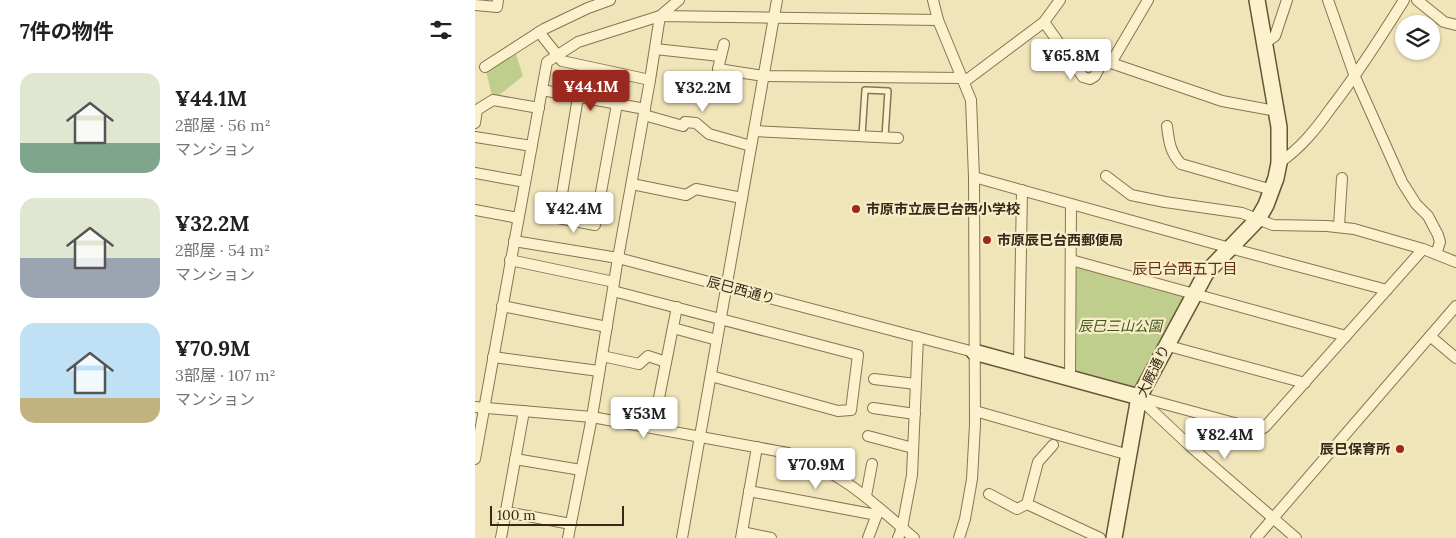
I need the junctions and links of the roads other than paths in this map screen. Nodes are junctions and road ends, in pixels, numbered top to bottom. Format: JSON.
{"nodes":[{"id":1,"x":498,"y":0,"type":"edge"},
{"id":2,"x":610,"y":0,"type":"edge"},
{"id":3,"x":679,"y":0,"type":"edge"},
{"id":4,"x":777,"y":0,"type":"edge"},
{"id":5,"x":933,"y":0,"type":"edge"},
{"id":6,"x":1060,"y":0,"type":"edge"},
{"id":7,"x":1148,"y":0,"type":"edge"},
{"id":8,"x":1257,"y":0,"type":"edge"},
{"id":9,"x":1287,"y":0,"type":"edge"},
{"id":10,"x":1327,"y":0,"type":"edge"},
{"id":11,"x":1404,"y":0,"type":"edge"},
{"id":12,"x":1417,"y":0,"type":"edge"},
{"id":13,"x":475,"y":4,"type":"edge"},
{"id":14,"x":660,"y":16,"type":"junction"},
{"id":15,"x":774,"y":17,"type":"junction"},
{"id":16,"x":938,"y":20,"type":"junction"},
{"id":17,"x":1044,"y":22,"type":"junction"},
{"id":18,"x":1456,"y":25,"type":"edge"},
{"id":19,"x":539,"y":32,"type":"junction"},
{"id":20,"x":724,"y":44,"type":"dead end"},
{"id":21,"x":1265,"y":44,"type":"junction"},
{"id":22,"x":655,"y":49,"type":"junction"},
{"id":23,"x":557,"y":56,"type":"junction"},
{"id":24,"x":720,"y":56,"type":"junction"},
{"id":25,"x":1105,"y":57,"type":"dead end"},
{"id":26,"x":485,"y":67,"type":"dead end"},
{"id":27,"x":764,"y":76,"type":"junction"},
{"id":28,"x":1355,"y":77,"type":"junction"},
{"id":29,"x":650,"y":80,"type":"junction"},
{"id":30,"x":963,"y":80,"type":"junction"},
{"id":31,"x":542,"y":90,"type":"junction"},
{"id":32,"x":577,"y":97,"type":"junction"},
{"id":33,"x":617,"y":104,"type":"junction"},
{"id":34,"x":539,"y":108,"type":"junction"},
{"id":35,"x":1275,"y":110,"type":"junction"},
{"id":36,"x":645,"y":112,"type":"junction"},
{"id":37,"x":475,"y":122,"type":"edge"},
{"id":38,"x":1167,"y":126,"type":"dead end"},
{"id":39,"x":754,"y":132,"type":"junction"},
{"id":40,"x":862,"y":136,"type":"junction"},
{"id":41,"x":475,"y":137,"type":"edge"},
{"id":42,"x":885,"y":137,"type":"junction"},
{"id":43,"x":898,"y":138,"type":"dead end"},
{"id":44,"x":532,"y":146,"type":"junction"},
{"id":45,"x":751,"y":146,"type":"junction"},
{"id":46,"x":1279,"y":163,"type":"junction"},
{"id":47,"x":475,"y":173,"type":"edge"},
{"id":48,"x":1107,"y":176,"type":"dead end"},
{"id":49,"x":975,"y":177,"type":"junction"},
{"id":50,"x":1342,"y":178,"type":"dead end"},
{"id":51,"x":525,"y":182,"type":"junction"},
{"id":52,"x":632,"y":184,"type":"junction"},
{"id":53,"x":1022,"y":190,"type":"junction"},
{"id":54,"x":1272,"y":190,"type":"junction"},
{"id":55,"x":742,"y":198,"type":"junction"},
{"id":56,"x":1071,"y":204,"type":"junction"},
{"id":57,"x":475,"y":210,"type":"edge"},
{"id":58,"x":518,"y":218,"type":"junction"},
{"id":59,"x":1258,"y":219,"type":"junction"},
{"id":60,"x":1339,"y":226,"type":"junction"},
{"id":61,"x":514,"y":241,"type":"junction"},
{"id":62,"x":1230,"y":248,"type":"junction"},
{"id":63,"x":1423,"y":249,"type":"junction"},
{"id":64,"x":1436,"y":254,"type":"junction"},
{"id":65,"x":618,"y":258,"type":"junction"},
{"id":66,"x":510,"y":260,"type":"junction"},
{"id":67,"x":1071,"y":260,"type":"junction"},
{"id":68,"x":1456,"y":262,"type":"edge"},
{"id":69,"x":613,"y":286,"type":"junction"},
{"id":70,"x":726,"y":286,"type":"junction"},
{"id":71,"x":1387,"y":290,"type":"junction"},
{"id":72,"x":1194,"y":294,"type":"junction"},
{"id":73,"x":502,"y":306,"type":"junction"},
{"id":74,"x":1456,"y":306,"type":"edge"},
{"id":75,"x":677,"y":307,"type":"junction"},
{"id":76,"x":721,"y":318,"type":"junction"},
{"id":77,"x":607,"y":327,"type":"junction"},
{"id":78,"x":673,"y":328,"type":"junction"},
{"id":79,"x":1346,"y":336,"type":"junction"},
{"id":80,"x":1430,"y":336,"type":"junction"},
{"id":81,"x":918,"y":337,"type":"junction"},
{"id":82,"x":717,"y":340,"type":"junction"},
{"id":83,"x":1165,"y":345,"type":"junction"},
{"id":84,"x":975,"y":352,"type":"junction"},
{"id":85,"x":602,"y":356,"type":"junction"},
{"id":86,"x":493,"y":357,"type":"junction"},
{"id":87,"x":1456,"y":358,"type":"edge"},
{"id":88,"x":666,"y":362,"type":"junction"},
{"id":89,"x":1019,"y":364,"type":"junction"},
{"id":90,"x":599,"y":371,"type":"junction"},
{"id":91,"x":711,"y":376,"type":"junction"},
{"id":92,"x":1070,"y":378,"type":"junction"},
{"id":93,"x":874,"y":380,"type":"dead end"},
{"id":94,"x":1305,"y":383,"type":"junction"},
{"id":95,"x":916,"y":384,"type":"junction"},
{"id":96,"x":1139,"y":397,"type":"junction"},
{"id":97,"x":480,"y":407,"type":"edge"},
{"id":98,"x":873,"y":408,"type":"dead end"},
{"id":99,"x":524,"y":411,"type":"junction"},
{"id":100,"x":975,"y":411,"type":"junction"},
{"id":101,"x":915,"y":414,"type":"junction"},
{"id":102,"x":592,"y":417,"type":"junction"},
{"id":103,"x":653,"y":428,"type":"junction"},
{"id":104,"x":868,"y":436,"type":"dead end"},
{"id":105,"x":700,"y":437,"type":"junction"},
{"id":106,"x":1053,"y":445,"type":"dead end"},
{"id":107,"x":757,"y":447,"type":"junction"},
{"id":108,"x":913,"y":448,"type":"junction"},
{"id":109,"x":1129,"y":455,"type":"junction"},
{"id":110,"x":475,"y":458,"type":"edge"},
{"id":111,"x":515,"y":459,"type":"junction"},
{"id":112,"x":872,"y":464,"type":"dead end"},
{"id":113,"x":581,"y":470,"type":"junction"},
{"id":114,"x":749,"y":491,"type":"junction"},
{"id":115,"x":989,"y":494,"type":"dead end"},
{"id":116,"x":866,"y":496,"type":"junction"},
{"id":117,"x":1027,"y":504,"type":"junction"},
{"id":118,"x":878,"y":511,"type":"junction"},
{"id":119,"x":505,"y":512,"type":"junction"},
{"id":120,"x":1273,"y":518,"type":"junction"},
{"id":121,"x":571,"y":524,"type":"junction"},
{"id":122,"x":902,"y":528,"type":"junction"},
{"id":123,"x":741,"y":535,"type":"edge"},
{"id":124,"x":501,"y":538,"type":"edge"},
{"id":125,"x":568,"y":538,"type":"edge"},
{"id":126,"x":682,"y":538,"type":"edge"},
{"id":127,"x":771,"y":538,"type":"edge"},
{"id":128,"x":868,"y":538,"type":"edge"},
{"id":129,"x":898,"y":538,"type":"edge"},
{"id":130,"x":914,"y":538,"type":"edge"},
{"id":131,"x":959,"y":538,"type":"edge"},
{"id":132,"x":1100,"y":538,"type":"edge"},
{"id":133,"x":1115,"y":538,"type":"edge"},
{"id":134,"x":1256,"y":538,"type":"edge"},
{"id":135,"x":1297,"y":538,"type":"edge"}],
"edges":[{"from":1,"to":13,"type":"street"},
{"from":2,"to":19,"type":"street"},
{"from":3,"to":14,"type":"street"},
{"from":4,"to":15,"type":"street"},
{"from":5,"to":16,"type":"street"},
{"from":6,"to":17,"type":"street"},
{"from":7,"to":35,"type":"street"},
{"from":8,"to":21,"type":"street","name":"大厩通り"},
{"from":9,"to":21,"type":"street"},
{"from":10,"to":28,"type":"street"},
{"from":11,"to":28,"type":"street"},
{"from":12,"to":18,"type":"street"},
{"from":14,"to":15,"type":"street"},
{"from":14,"to":22,"type":"street"},
{"from":14,"to":23,"type":"street"},
{"from":15,"to":16,"type":"street"},
{"from":15,"to":27,"type":"street"},
{"from":16,"to":30,"type":"street"},
{"from":17,"to":25,"type":"street"},
{"from":17,"to":30,"type":"street"},
{"from":19,"to":23,"type":"street"},
{"from":19,"to":26,"type":"street"},
{"from":20,"to":24,"type":"street"},
{"from":21,"to":35,"type":"street","name":"大厩通り"},
{"from":22,"to":24,"type":"street"},
{"from":22,"to":29,"type":"street"},
{"from":23,"to":29,"type":"street"},
{"from":23,"to":31,"type":"street"},
{"from":24,"to":27,"type":"street"},
{"from":27,"to":30,"type":"street"},
{"from":27,"to":39,"type":"street"},
{"from":28,"to":46,"type":"street"},
{"from":28,"to":64,"type":"street"},
{"from":29,"to":36,"type":"street"},
{"from":30,"to":49,"type":"street"},
{"from":31,"to":32,"type":"street"},
{"from":31,"to":34,"type":"street"},
{"from":32,"to":33,"type":"street"},
{"from":32,"to":33,"type":"street"},
{"from":33,"to":36,"type":"street"},
{"from":34,"to":37,"type":"street"},
{"from":34,"to":44,"type":"street"},
{"from":35,"to":46,"type":"street","name":"大厩通り"},
{"from":36,"to":45,"type":"street"},
{"from":36,"to":52,"type":"street"},
{"from":38,"to":54,"type":"street"},
{"from":39,"to":40,"type":"street"},
{"from":39,"to":45,"type":"street"},
{"from":40,"to":42,"type":"street"},
{"from":40,"to":42,"type":"lane"},
{"from":41,"to":44,"type":"street"},
{"from":42,"to":43,"type":"street"},
{"from":44,"to":51,"type":"street"},
{"from":45,"to":55,"type":"street"},
{"from":46,"to":54,"type":"street","name":"大厩通り"},
{"from":47,"to":51,"type":"street"},
{"from":48,"to":59,"type":"street"},
{"from":49,"to":53,"type":"street"},
{"from":49,"to":84,"type":"street"},
{"from":50,"to":60,"type":"street"},
{"from":51,"to":58,"type":"street"},
{"from":52,"to":55,"type":"street"},
{"from":52,"to":65,"type":"street"},
{"from":53,"to":56,"type":"street"},
{"from":53,"to":89,"type":"street"},
{"from":54,"to":59,"type":"street","name":"大厩通り"},
{"from":55,"to":70,"type":"street"},
{"from":56,"to":62,"type":"street"},
{"from":56,"to":67,"type":"street"},
{"from":57,"to":58,"type":"street"},
{"from":58,"to":61,"type":"street"},
{"from":59,"to":60,"type":"street"},
{"from":59,"to":62,"type":"street","name":"大厩通り"},
{"from":60,"to":63,"type":"street"},
{"from":61,"to":65,"type":"street","name":"辰巳西通り"},
{"from":61,"to":66,"type":"street"},
{"from":62,"to":71,"type":"street"},
{"from":62,"to":72,"type":"street","name":"大厩通り"},
{"from":63,"to":64,"type":"street"},
{"from":63,"to":71,"type":"street"},
{"from":64,"to":68,"type":"street"},
{"from":65,"to":69,"type":"street"},
{"from":65,"to":70,"type":"street","name":"辰巳西通り"},
{"from":66,"to":69,"type":"street"},
{"from":66,"to":73,"type":"street"},
{"from":67,"to":72,"type":"street"},
{"from":67,"to":92,"type":"street"},
{"from":69,"to":75,"type":"street"},
{"from":69,"to":77,"type":"street"},
{"from":70,"to":76,"type":"street"},
{"from":70,"to":81,"type":"street","name":"辰巳西通り"},
{"from":71,"to":79,"type":"street"},
{"from":72,"to":79,"type":"street"},
{"from":72,"to":83,"type":"street","name":"大厩通り"},
{"from":73,"to":77,"type":"street"},
{"from":73,"to":86,"type":"street"},
{"from":74,"to":80,"type":"street"},
{"from":75,"to":76,"type":"street"},
{"from":75,"to":78,"type":"street"},
{"from":76,"to":82,"type":"street"},
{"from":76,"to":91,"type":"street"},
{"from":77,"to":85,"type":"street"},
{"from":78,"to":82,"type":"street"},
{"from":78,"to":88,"type":"street"},
{"from":79,"to":94,"type":"street"},
{"from":80,"to":87,"type":"street"},
{"from":80,"to":120,"type":"street"},
{"from":81,"to":84,"type":"street","name":"辰巳西通り"},
{"from":81,"to":95,"type":"street"},
{"from":82,"to":91,"type":"street"},
{"from":83,"to":94,"type":"street"},
{"from":83,"to":96,"type":"street","name":"大厩通り"},
{"from":84,"to":89,"type":"street","name":"辰巳西通り"},
{"from":84,"to":100,"type":"street"},
{"from":85,"to":88,"type":"street"},
{"from":85,"to":90,"type":"street"},
{"from":86,"to":90,"type":"street"},
{"from":86,"to":97,"type":"street"},
{"from":88,"to":103,"type":"street"},
{"from":89,"to":92,"type":"street","name":"辰巳西通り"},
{"from":90,"to":102,"type":"street"},
{"from":91,"to":105,"type":"street"},
{"from":92,"to":96,"type":"street","name":"辰巳西通り"},
{"from":93,"to":95,"type":"street"},
{"from":94,"to":96,"type":"street"},
{"from":95,"to":101,"type":"street"},
{"from":96,"to":109,"type":"street","name":"大厩通り"},
{"from":96,"to":120,"type":"street"},
{"from":97,"to":99,"type":"street"},
{"from":97,"to":110,"type":"street"},
{"from":98,"to":101,"type":"street"},
{"from":99,"to":102,"type":"street"},
{"from":99,"to":111,"type":"street"},
{"from":100,"to":109,"type":"street"},
{"from":100,"to":131,"type":"street"},
{"from":101,"to":108,"type":"street"},
{"from":102,"to":103,"type":"street"},
{"from":102,"to":113,"type":"street"},
{"from":103,"to":105,"type":"street"},
{"from":104,"to":108,"type":"street"},
{"from":105,"to":107,"type":"street"},
{"from":105,"to":126,"type":"street"},
{"from":106,"to":117,"type":"street"},
{"from":107,"to":114,"type":"street"},
{"from":107,"to":116,"type":"street"},
{"from":108,"to":122,"type":"street"},
{"from":109,"to":133,"type":"street","name":"大厩通り"},
{"from":111,"to":113,"type":"street"},
{"from":111,"to":119,"type":"street"},
{"from":112,"to":116,"type":"street"},
{"from":113,"to":121,"type":"street"},
{"from":114,"to":118,"type":"street"},
{"from":114,"to":123,"type":"street"},
{"from":115,"to":117,"type":"street"},
{"from":116,"to":118,"type":"street"},
{"from":117,"to":132,"type":"street"},
{"from":118,"to":122,"type":"street"},
{"from":118,"to":128,"type":"street"},
{"from":119,"to":121,"type":"street"},
{"from":119,"to":124,"type":"street"},
{"from":120,"to":134,"type":"street"},
{"from":120,"to":135,"type":"street"},
{"from":121,"to":125,"type":"street"},
{"from":122,"to":129,"type":"street"},
{"from":122,"to":130,"type":"street"},
{"from":123,"to":127,"type":"street"}]}
